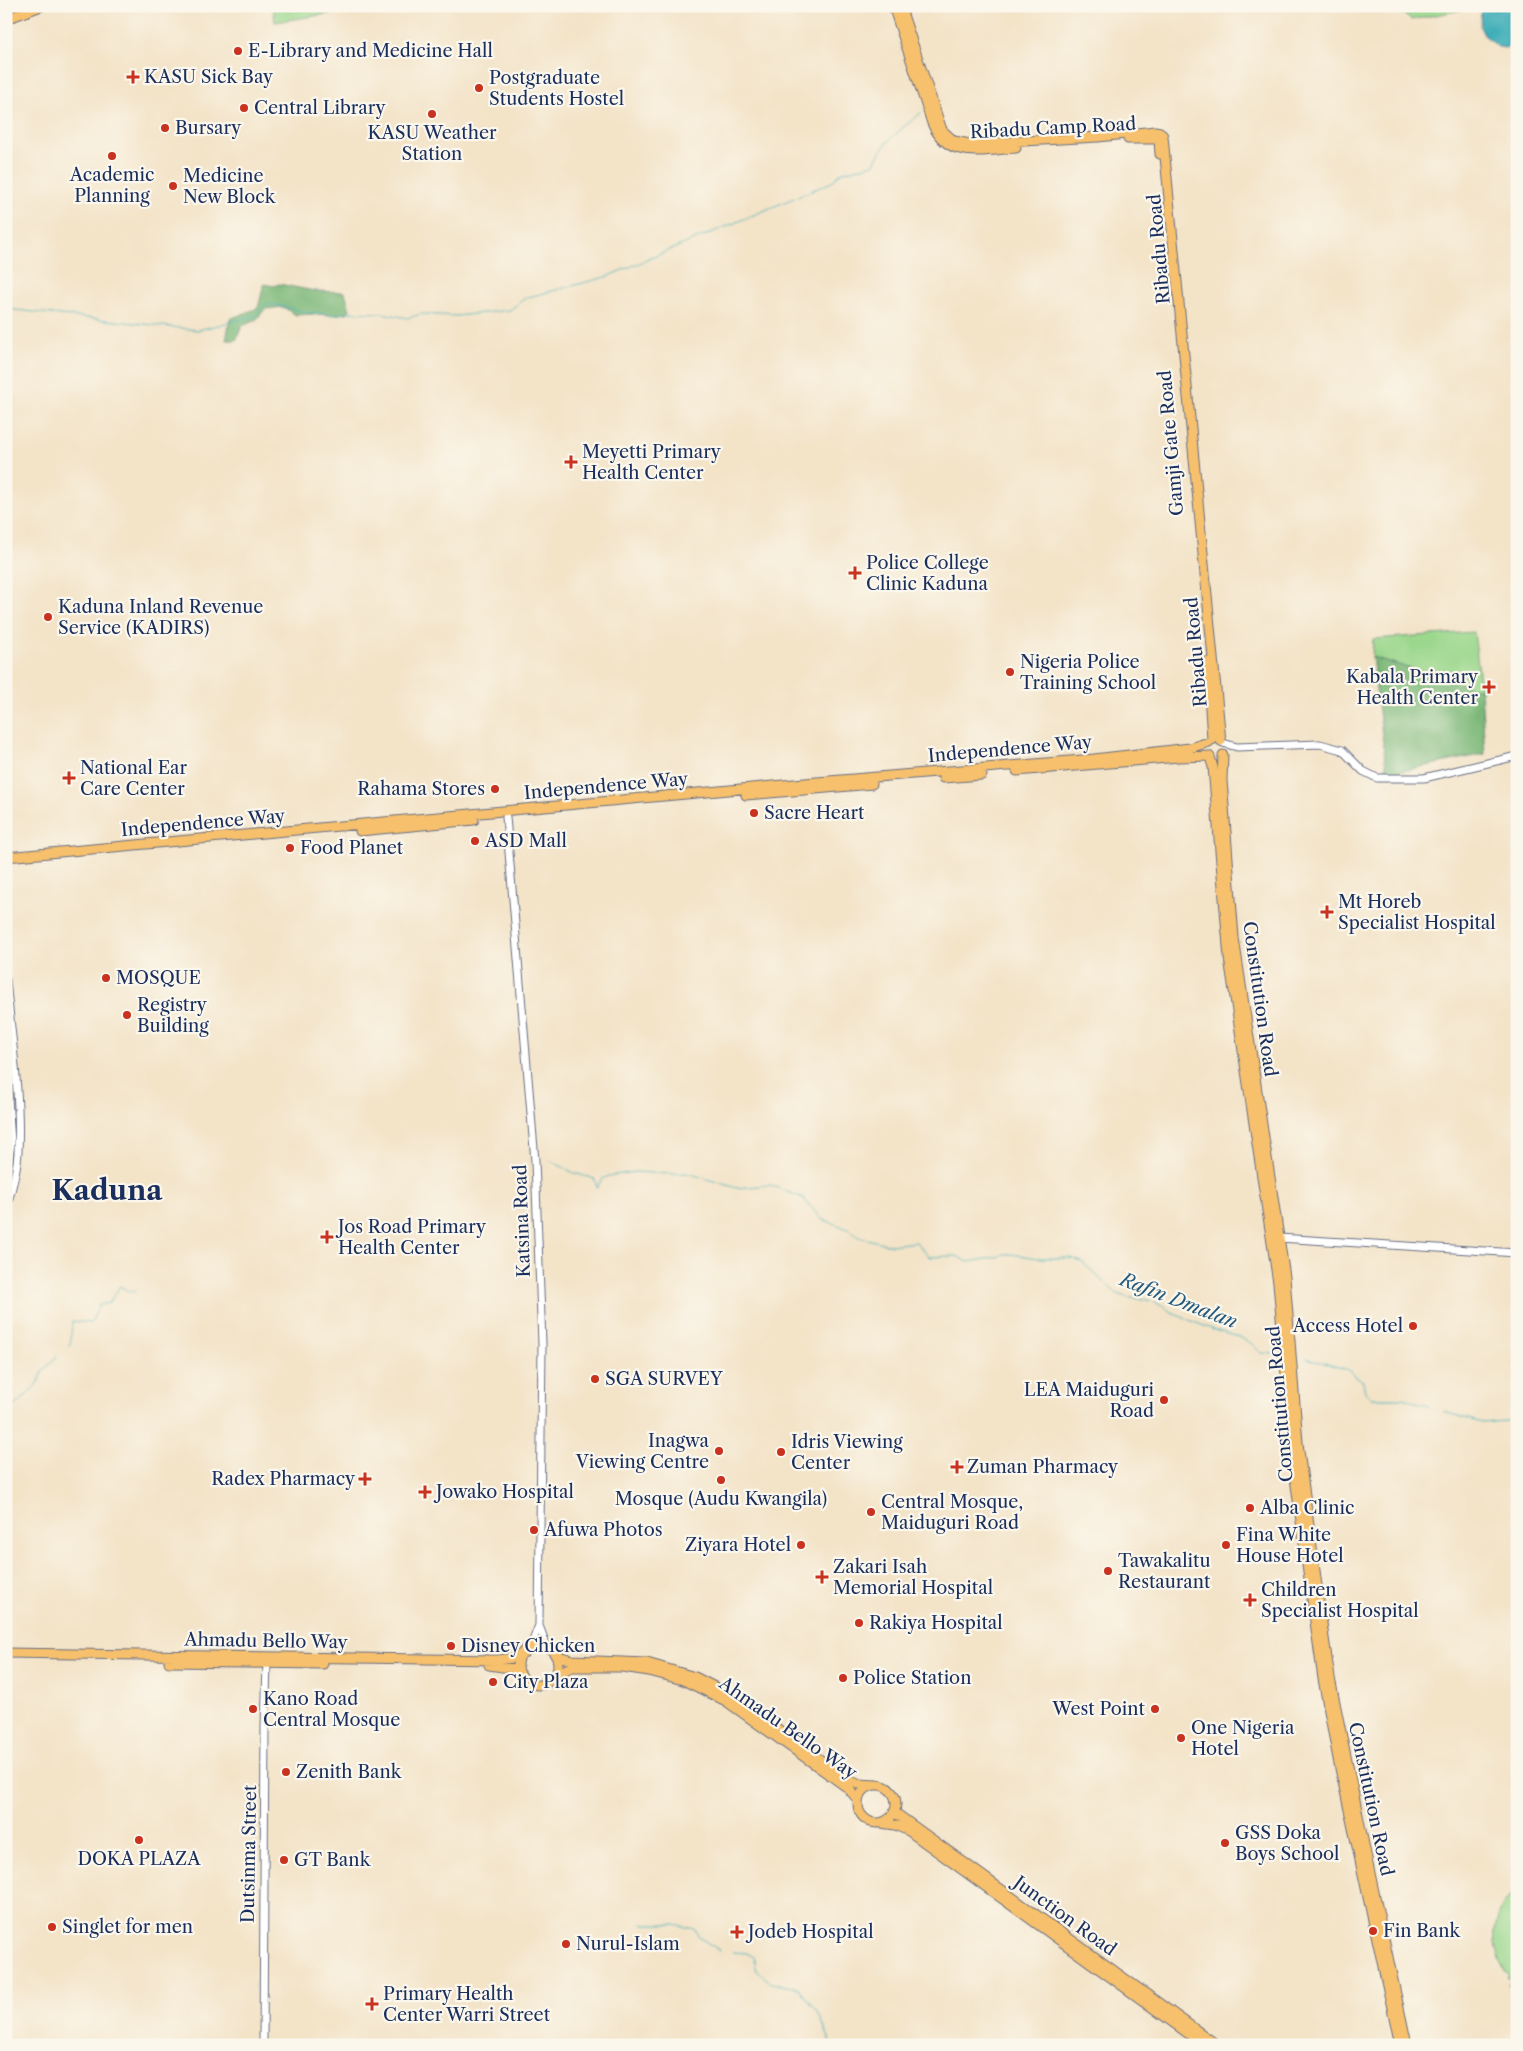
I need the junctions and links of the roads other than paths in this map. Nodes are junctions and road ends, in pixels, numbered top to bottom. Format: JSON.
{"nodes":[{"id":1,"x":27,"y":6,"type":"edge"},
{"id":2,"x":41,"y":6,"type":"edge"},
{"id":3,"x":893,"y":6,"type":"edge"},
{"id":4,"x":900,"y":6,"type":"edge"},
{"id":5,"x":6,"y":13,"type":"edge"},
{"id":6,"x":6,"y":19,"type":"edge"},
{"id":7,"x":1159,"y":143,"type":"joint"},
{"id":8,"x":1192,"y":464,"type":"junction"},
{"id":9,"x":1219,"y":746,"type":"junction"},
{"id":10,"x":1517,"y":756,"type":"edge"},
{"id":11,"x":1210,"y":757,"type":"junction"},
{"id":12,"x":506,"y":817,"type":"junction"},
{"id":13,"x":6,"y":857,"type":"edge"},
{"id":14,"x":6,"y":863,"type":"edge"},
{"id":15,"x":6,"y":980,"type":"edge"},
{"id":16,"x":6,"y":1068,"type":"edge"},
{"id":17,"x":14,"y":1142,"type":"junction"},
{"id":18,"x":1264,"y":1160,"type":"junction"},
{"id":19,"x":6,"y":1182,"type":"edge"},
{"id":20,"x":6,"y":1208,"type":"edge"},
{"id":21,"x":1279,"y":1238,"type":"junction"},
{"id":22,"x":1517,"y":1253,"type":"edge"},
{"id":23,"x":1287,"y":1352,"type":"junction"},
{"id":24,"x":540,"y":1625,"type":"junction"},
{"id":25,"x":548,"y":1647,"type":"junction"},
{"id":26,"x":528,"y":1649,"type":"junction"},
{"id":27,"x":6,"y":1653,"type":"edge"},
{"id":28,"x":555,"y":1655,"type":"junction"},
{"id":29,"x":6,"y":1659,"type":"edge"},
{"id":30,"x":267,"y":1664,"type":"junction"},
{"id":31,"x":522,"y":1676,"type":"junction"},
{"id":32,"x":553,"y":1678,"type":"junction"},
{"id":33,"x":876,"y":1785,"type":"junction"},
{"id":34,"x":858,"y":1800,"type":"junction"},
{"id":35,"x":894,"y":1812,"type":"junction"},
{"id":36,"x":881,"y":1823,"type":"junction"},
{"id":37,"x":1379,"y":1933,"type":"junction"},
{"id":38,"x":263,"y":2045,"type":"edge"},
{"id":39,"x":1204,"y":2045,"type":"edge"},
{"id":40,"x":1217,"y":2045,"type":"edge"},
{"id":41,"x":1400,"y":2045,"type":"edge"},
{"id":42,"x":1407,"y":2045,"type":"edge"}],
"edges":[{"from":1,"to":5,"type":"main road"},
{"from":2,"to":6,"type":"main road"},
{"from":3,"to":7,"type":"main road","name":"Ribadu Camp Road"},
{"from":4,"to":8,"type":"main road","name":"Ribadu Road"},
{"from":7,"to":8,"type":"main road","name":"Gamji Gate Road"},
{"from":8,"to":9,"type":"main road","name":"Gamji Gate Road"},
{"from":8,"to":9,"type":"main road","name":"Ribadu Road"},
{"from":9,"to":10,"type":"street"},
{"from":9,"to":11,"type":"main road","name":"Independence Way"},
{"from":9,"to":11,"type":"main road","name":"Constitution Road"},
{"from":9,"to":13,"type":"main road","name":"Independence Way"},
{"from":9,"to":18,"type":"main road","name":"Constitution Road"},
{"from":11,"to":12,"type":"main road","name":"Independence Way"},
{"from":11,"to":18,"type":"main road","name":"Constitution Road"},
{"from":12,"to":14,"type":"main road","name":"Independence Way"},
{"from":12,"to":24,"type":"street","name":"Katsina Road"},
{"from":15,"to":17,"type":"street"},
{"from":16,"to":17,"type":"street"},
{"from":17,"to":19,"type":"street"},
{"from":17,"to":20,"type":"street"},
{"from":18,"to":21,"type":"main road","name":"Constitution Road"},
{"from":18,"to":23,"type":"main road","name":"Constitution Road"},
{"from":21,"to":22,"type":"street"},
{"from":21,"to":23,"type":"main road","name":"Constitution Road"},
{"from":23,"to":37,"type":"main road","name":"Constitution Road"},
{"from":24,"to":25,"type":"street","name":"Katsina Road"},
{"from":24,"to":26,"type":"street","name":"Katsina Road"},
{"from":25,"to":26,"type":"main road"},
{"from":25,"to":28,"type":"main road"},
{"from":26,"to":27,"type":"main road","name":"Ahmadu Bello Way"},
{"from":26,"to":31,"type":"main road"},
{"from":28,"to":32,"type":"main road"},
{"from":28,"to":33,"type":"main road","name":"Ahmadu Bello Way"},
{"from":29,"to":30,"type":"main road","name":"Ahmadu Bello Way"},
{"from":30,"to":31,"type":"main road","name":"Ahmadu Bello Way"},
{"from":30,"to":38,"type":"street","name":"Dutsinma Street"},
{"from":31,"to":32,"type":"main road"},
{"from":32,"to":34,"type":"main road","name":"Ahmadu Bello Way"},
{"from":33,"to":34,"type":"main road"},
{"from":33,"to":35,"type":"main road"},
{"from":34,"to":36,"type":"main road"},
{"from":35,"to":36,"type":"main road"},
{"from":35,"to":40,"type":"main road","name":"Junction Road"},
{"from":36,"to":39,"type":"main road","name":"Junction Road"},
{"from":37,"to":41,"type":"main road","name":"Constitution Road"},
{"from":37,"to":42,"type":"main road","name":"Constitution Road"}]}
